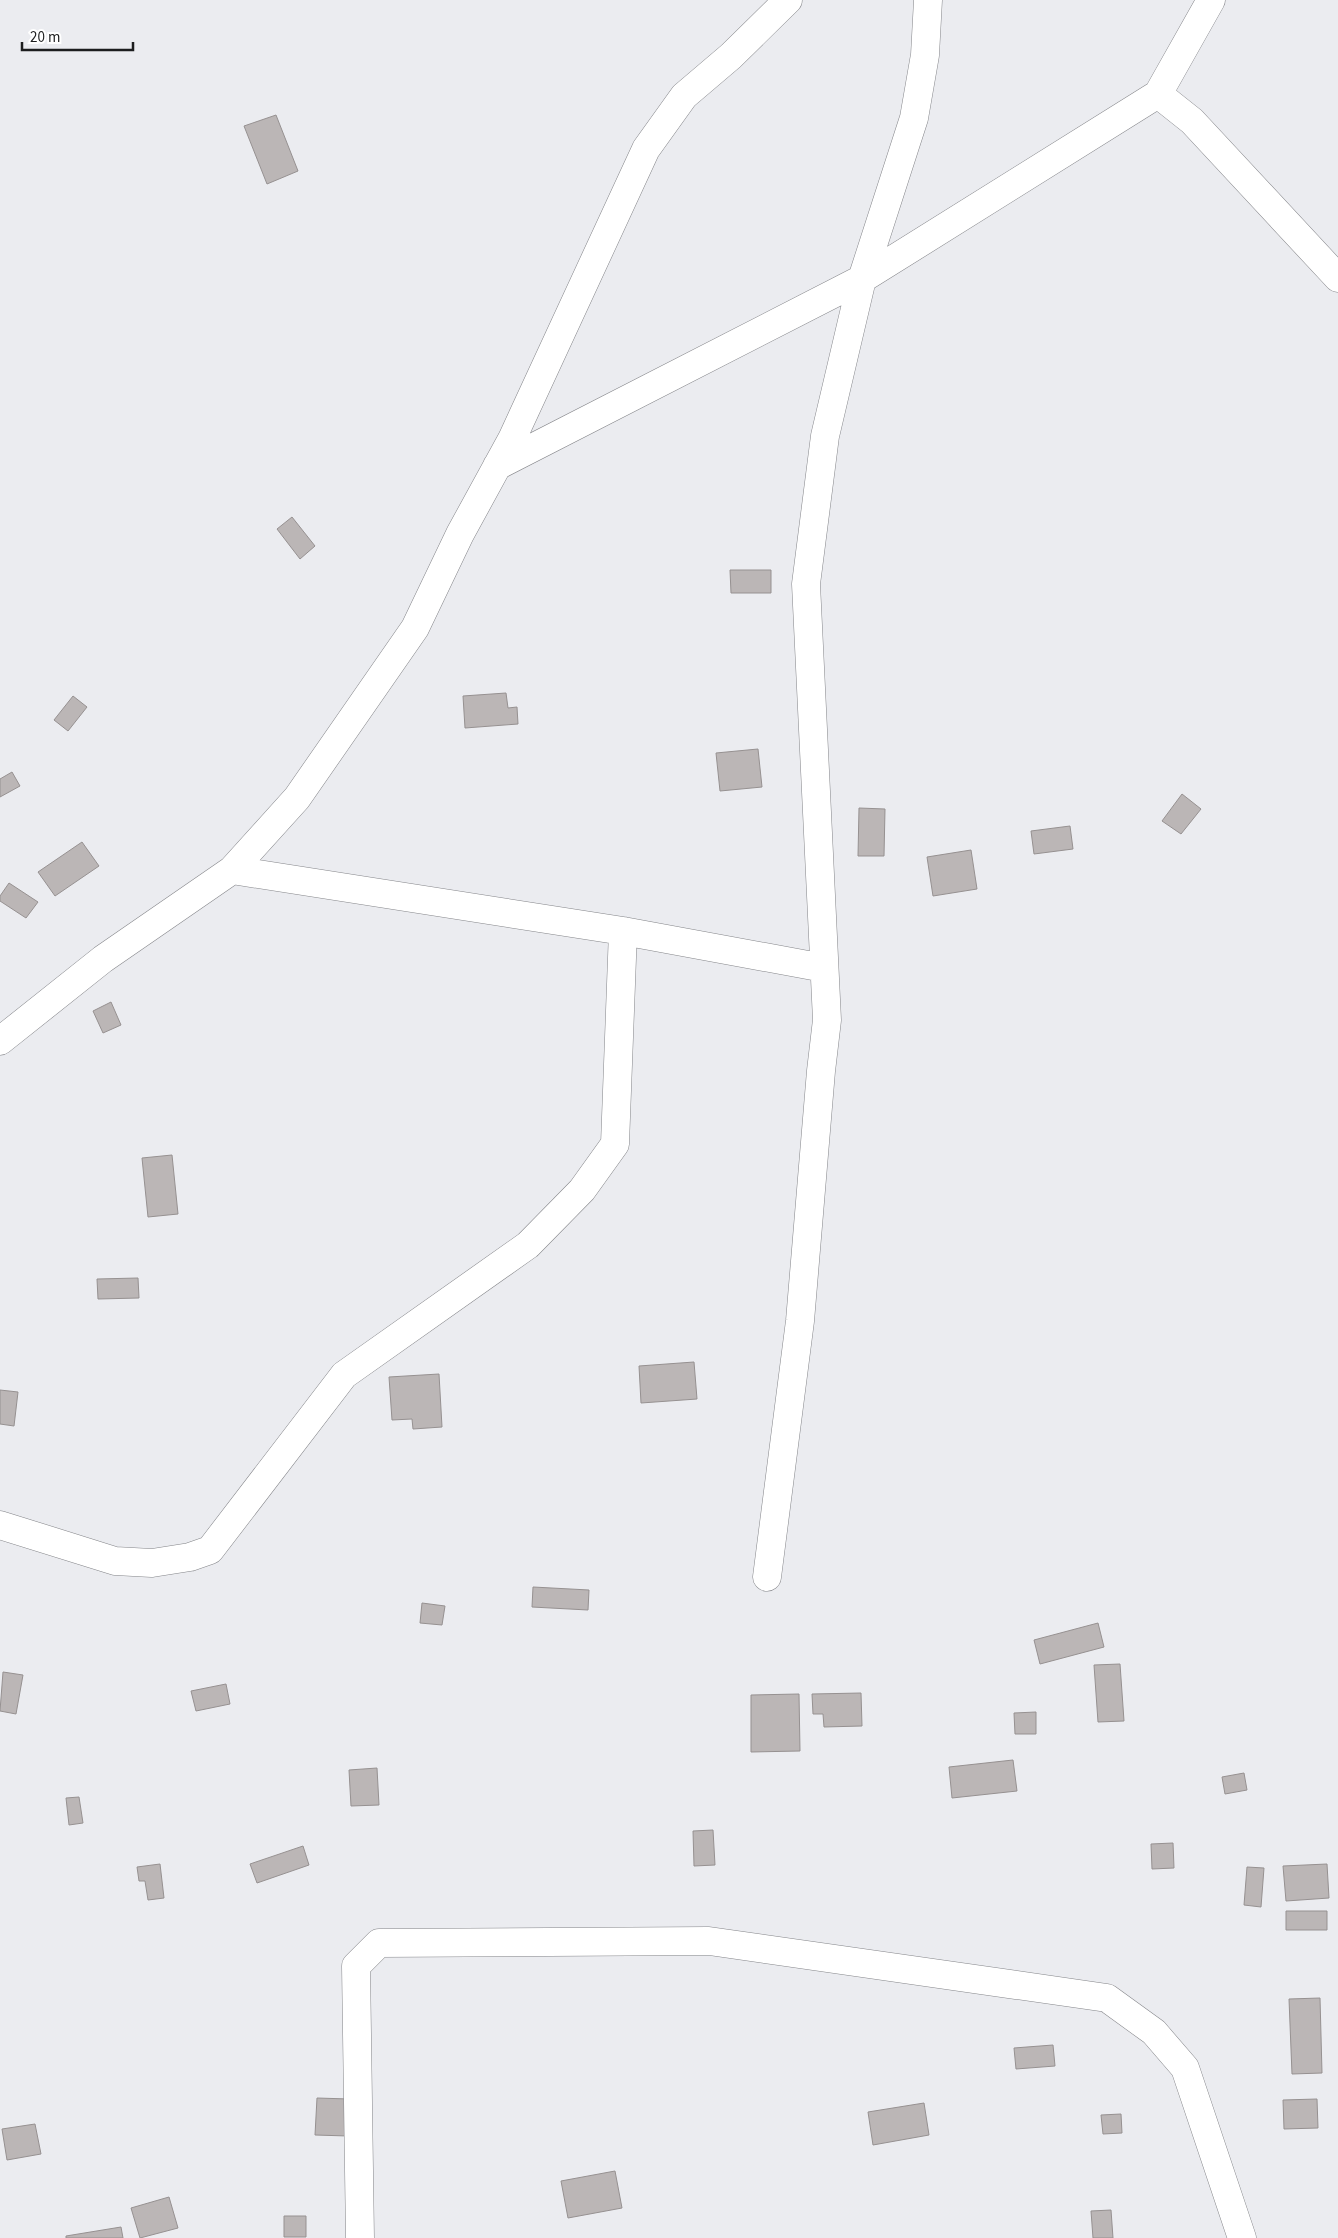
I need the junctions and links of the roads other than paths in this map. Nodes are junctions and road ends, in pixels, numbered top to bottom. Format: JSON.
{"nodes":[{"id":1,"x":788,"y":0,"type":"edge"},
{"id":2,"x":928,"y":0,"type":"edge"},
{"id":3,"x":1210,"y":0,"type":"edge"},
{"id":4,"x":1158,"y":94,"type":"junction"},
{"id":5,"x":1338,"y":278,"type":"edge"},
{"id":6,"x":862,"y":279,"type":"junction"},
{"id":7,"x":497,"y":466,"type":"junction"},
{"id":8,"x":232,"y":870,"type":"junction"},
{"id":9,"x":623,"y":931,"type":"junction"},
{"id":10,"x":824,"y":968,"type":"junction"},
{"id":11,"x":0,"y":1041,"type":"edge"},
{"id":12,"x":0,"y":1525,"type":"edge"},
{"id":13,"x":767,"y":1577,"type":"dead end"},
{"id":14,"x":360,"y":2238,"type":"edge"},
{"id":15,"x":1242,"y":2238,"type":"edge"}],
"edges":[{"from":1,"to":7,"type":"street"},
{"from":2,"to":6,"type":"street"},
{"from":3,"to":4,"type":"street"},
{"from":4,"to":5,"type":"street"},
{"from":4,"to":6,"type":"street"},
{"from":6,"to":7,"type":"street"},
{"from":6,"to":10,"type":"street"},
{"from":7,"to":8,"type":"street"},
{"from":8,"to":9,"type":"street"},
{"from":8,"to":11,"type":"street"},
{"from":9,"to":10,"type":"street"},
{"from":9,"to":12,"type":"street"},
{"from":10,"to":13,"type":"street"},
{"from":14,"to":15,"type":"street"}]}
